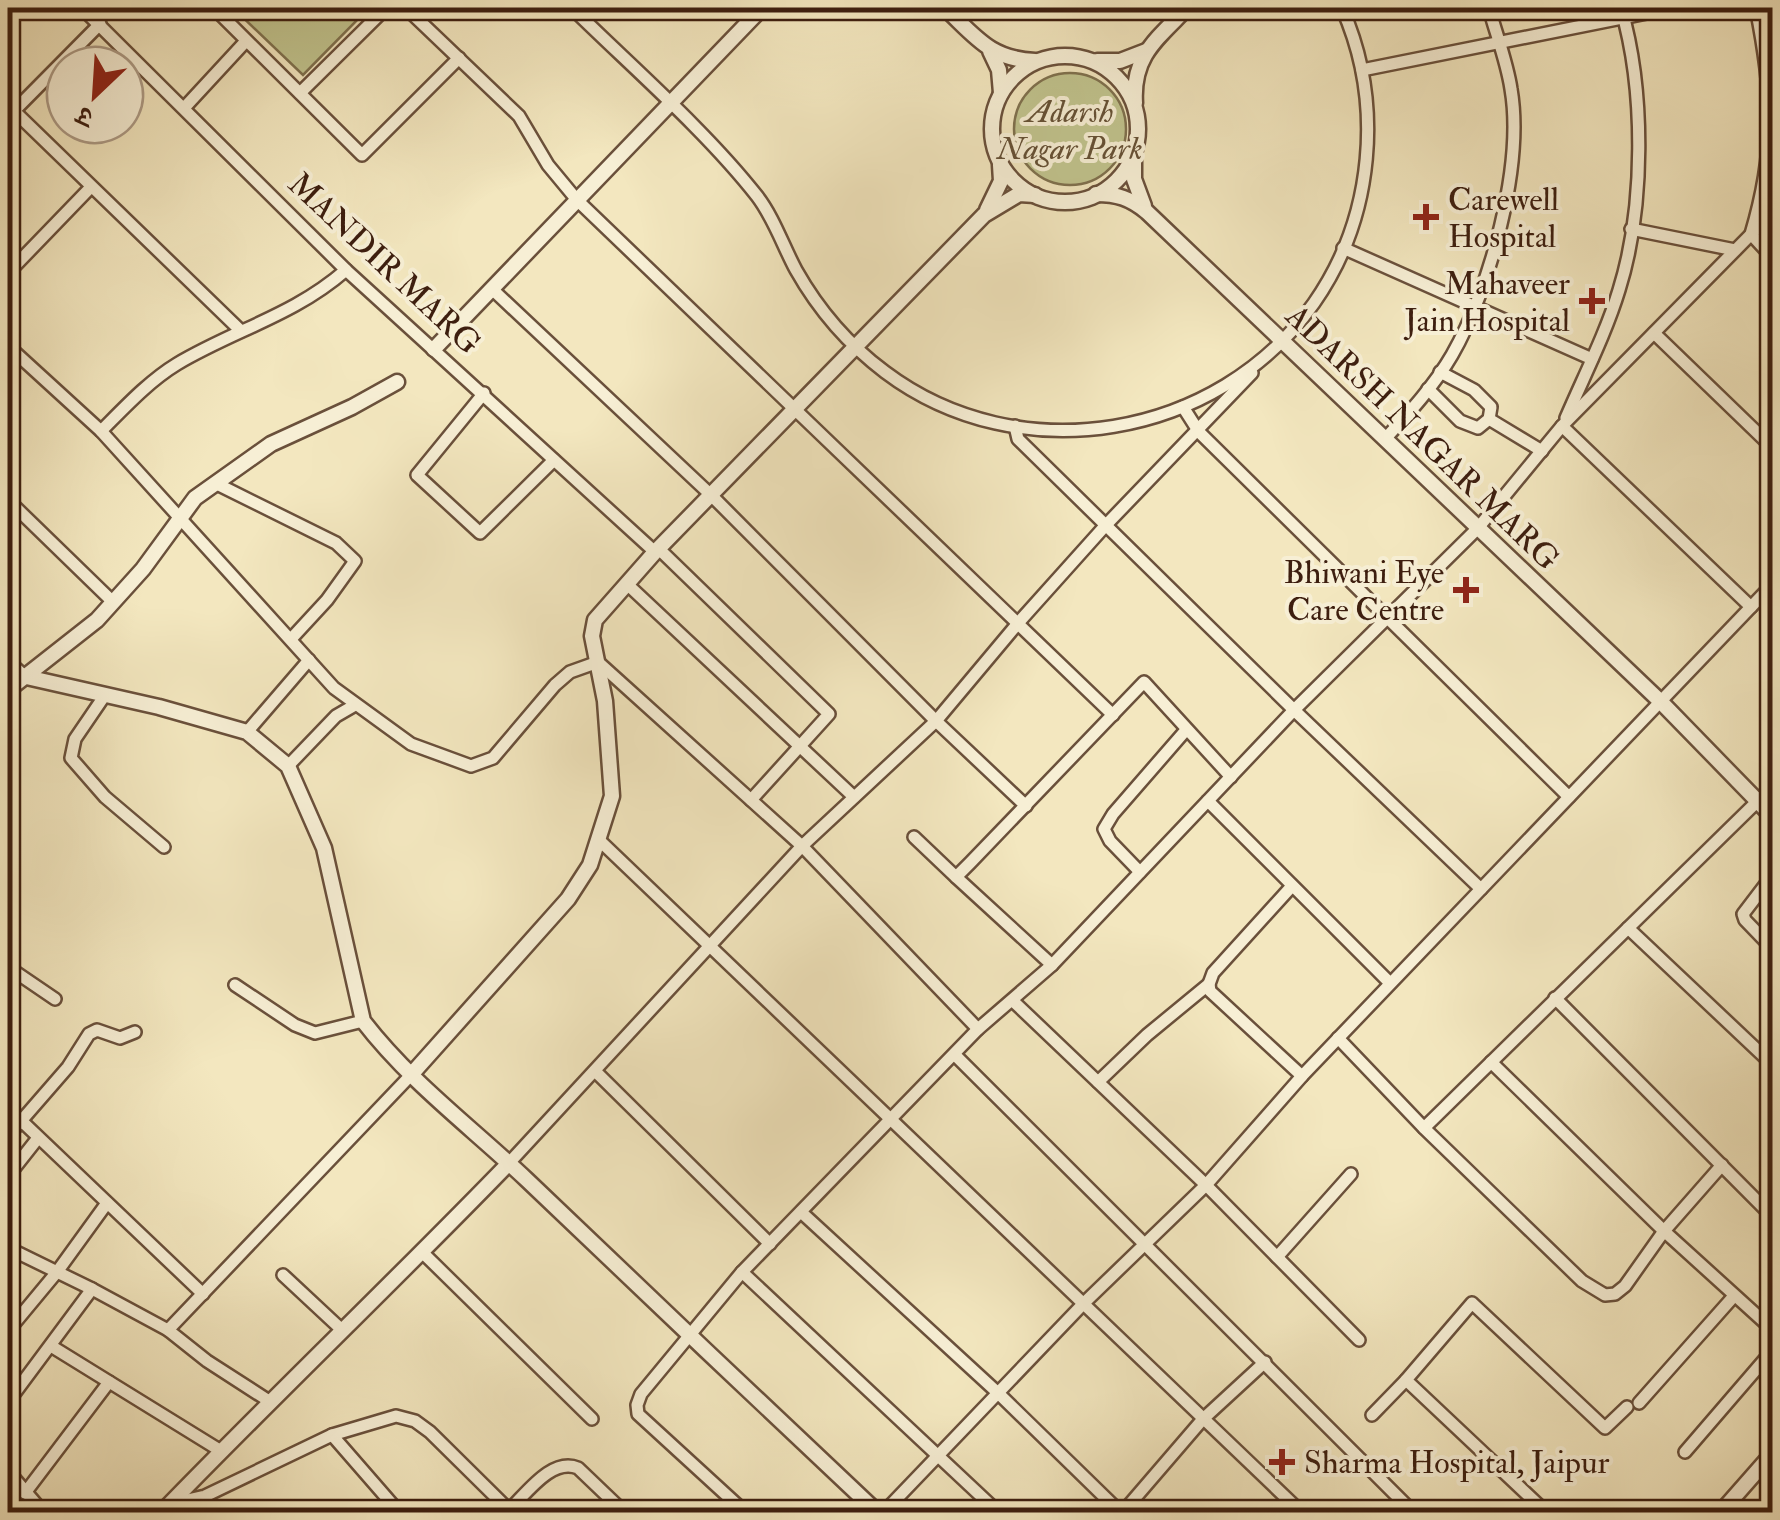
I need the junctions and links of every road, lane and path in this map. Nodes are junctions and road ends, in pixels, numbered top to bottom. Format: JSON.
{"nodes":[{"id":1,"x":82,"y":8,"type":"edge"},
{"id":2,"x":214,"y":8,"type":"edge"},
{"id":3,"x":386,"y":8,"type":"edge"},
{"id":4,"x":406,"y":8,"type":"edge"},
{"id":5,"x":572,"y":8,"type":"edge"},
{"id":6,"x":760,"y":8,"type":"edge"},
{"id":7,"x":945,"y":8,"type":"edge"},
{"id":8,"x":1187,"y":8,"type":"edge"},
{"id":9,"x":1342,"y":8,"type":"edge"},
{"id":10,"x":1489,"y":8,"type":"edge"},
{"id":11,"x":1672,"y":8,"type":"edge"},
{"id":12,"x":1756,"y":8,"type":"edge"},
{"id":13,"x":1623,"y":12,"type":"edge"},
{"id":14,"x":100,"y":24,"type":"junction"},
{"id":15,"x":246,"y":41,"type":"junction"},
{"id":16,"x":1498,"y":42,"type":"junction"},
{"id":17,"x":990,"y":51,"type":"junction"},
{"id":18,"x":1146,"y":51,"type":"junction"},
{"id":19,"x":458,"y":58,"type":"junction"},
{"id":20,"x":1091,"y":61,"type":"junction"},
{"id":21,"x":1036,"y":62,"type":"junction"},
{"id":22,"x":1362,"y":70,"type":"junction"},
{"id":23,"x":300,"y":93,"type":"junction"},
{"id":24,"x":1001,"y":93,"type":"junction"},
{"id":25,"x":669,"y":104,"type":"junction"},
{"id":26,"x":185,"y":106,"type":"junction"},
{"id":27,"x":10,"y":113,"type":"edge"},
{"id":28,"x":1136,"y":113,"type":"junction"},
{"id":29,"x":1134,"y":150,"type":"junction"},
{"id":30,"x":1000,"y":162,"type":"junction"},
{"id":31,"x":92,"y":186,"type":"junction"},
{"id":32,"x":1096,"y":194,"type":"junction"},
{"id":33,"x":1036,"y":195,"type":"junction"},
{"id":34,"x":578,"y":200,"type":"junction"},
{"id":35,"x":1147,"y":212,"type":"junction"},
{"id":36,"x":1772,"y":213,"type":"edge"},
{"id":37,"x":984,"y":215,"type":"junction"},
{"id":38,"x":1631,"y":229,"type":"junction"},
{"id":39,"x":1750,"y":234,"type":"junction"},
{"id":40,"x":1344,"y":248,"type":"junction"},
{"id":41,"x":1735,"y":250,"type":"junction"},
{"id":42,"x":1772,"y":257,"type":"edge"},
{"id":43,"x":346,"y":270,"type":"junction"},
{"id":44,"x":8,"y":273,"type":"edge"},
{"id":45,"x":492,"y":289,"type":"junction"},
{"id":46,"x":1473,"y":306,"type":"junction"},
{"id":47,"x":240,"y":331,"type":"junction"},
{"id":48,"x":1654,"y":333,"type":"junction"},
{"id":49,"x":1282,"y":341,"type":"junction"},
{"id":50,"x":8,"y":346,"type":"edge"},
{"id":51,"x":856,"y":347,"type":"junction"},
{"id":52,"x":434,"y":349,"type":"junction"},
{"id":53,"x":1592,"y":358,"type":"junction"},
{"id":54,"x":1440,"y":372,"type":"junction"},
{"id":55,"x":397,"y":382,"type":"dead end"},
{"id":56,"x":1428,"y":390,"type":"junction"},
{"id":57,"x":484,"y":393,"type":"junction"},
{"id":58,"x":1184,"y":407,"type":"junction"},
{"id":59,"x":795,"y":408,"type":"junction"},
{"id":60,"x":1489,"y":419,"type":"junction"},
{"id":61,"x":1015,"y":426,"type":"junction"},
{"id":62,"x":1562,"y":426,"type":"junction"},
{"id":63,"x":101,"y":430,"type":"junction"},
{"id":64,"x":1199,"y":432,"type":"junction"},
{"id":65,"x":1385,"y":439,"type":"junction"},
{"id":66,"x":1772,"y":447,"type":"edge"},
{"id":67,"x":1542,"y":451,"type":"junction"},
{"id":68,"x":554,"y":460,"type":"junction"},
{"id":69,"x":215,"y":483,"type":"junction"},
{"id":70,"x":711,"y":495,"type":"junction"},
{"id":71,"x":8,"y":500,"type":"edge"},
{"id":72,"x":181,"y":517,"type":"junction"},
{"id":73,"x":1106,"y":526,"type":"junction"},
{"id":74,"x":1478,"y":528,"type":"junction"},
{"id":75,"x":657,"y":550,"type":"junction"},
{"id":76,"x":628,"y":584,"type":"junction"},
{"id":77,"x":1772,"y":585,"type":"edge"},
{"id":78,"x":112,"y":602,"type":"junction"},
{"id":79,"x":1751,"y":608,"type":"junction"},
{"id":80,"x":1386,"y":618,"type":"junction"},
{"id":81,"x":1018,"y":622,"type":"junction"},
{"id":82,"x":291,"y":639,"type":"junction"},
{"id":83,"x":310,"y":660,"type":"junction"},
{"id":84,"x":598,"y":662,"type":"junction"},
{"id":85,"x":8,"y":663,"type":"edge"},
{"id":86,"x":22,"y":676,"type":"junction"},
{"id":87,"x":8,"y":690,"type":"edge"},
{"id":88,"x":105,"y":695,"type":"junction"},
{"id":89,"x":1660,"y":702,"type":"junction"},
{"id":90,"x":354,"y":705,"type":"junction"},
{"id":91,"x":1294,"y":710,"type":"junction"},
{"id":92,"x":1113,"y":715,"type":"junction"},
{"id":93,"x":936,"y":720,"type":"junction"},
{"id":94,"x":1186,"y":730,"type":"junction"},
{"id":95,"x":246,"y":732,"type":"junction"},
{"id":96,"x":800,"y":747,"type":"junction"},
{"id":97,"x":288,"y":766,"type":"junction"},
{"id":98,"x":1231,"y":777,"type":"junction"},
{"id":99,"x":1772,"y":787,"type":"edge"},
{"id":100,"x":854,"y":797,"type":"junction"},
{"id":101,"x":1569,"y":797,"type":"junction"},
{"id":102,"x":752,"y":800,"type":"junction"},
{"id":103,"x":1208,"y":802,"type":"junction"},
{"id":104,"x":1758,"y":802,"type":"junction"},
{"id":105,"x":1026,"y":806,"type":"junction"},
{"id":106,"x":1772,"y":816,"type":"edge"},
{"id":107,"x":914,"y":837,"type":"dead end"},
{"id":108,"x":598,"y":838,"type":"junction"},
{"id":109,"x":802,"y":846,"type":"junction"},
{"id":110,"x":164,"y":847,"type":"dead end"},
{"id":111,"x":1140,"y":872,"type":"junction"},
{"id":112,"x":1772,"y":876,"type":"edge"},
{"id":113,"x":956,"y":877,"type":"junction"},
{"id":114,"x":1292,"y":886,"type":"junction"},
{"id":115,"x":1481,"y":889,"type":"junction"},
{"id":116,"x":1628,"y":928,"type":"junction"},
{"id":117,"x":712,"y":946,"type":"junction"},
{"id":118,"x":1772,"y":948,"type":"edge"},
{"id":119,"x":1052,"y":965,"type":"junction"},
{"id":120,"x":8,"y":967,"type":"edge"},
{"id":121,"x":1390,"y":983,"type":"junction"},
{"id":122,"x":1208,"y":984,"type":"junction"},
{"id":123,"x":235,"y":985,"type":"dead end"},
{"id":124,"x":1556,"y":998,"type":"junction"},
{"id":125,"x":55,"y":999,"type":"dead end"},
{"id":126,"x":1013,"y":1001,"type":"junction"},
{"id":127,"x":363,"y":1021,"type":"junction"},
{"id":128,"x":978,"y":1029,"type":"junction"},
{"id":129,"x":135,"y":1032,"type":"dead end"},
{"id":130,"x":1338,"y":1038,"type":"junction"},
{"id":131,"x":955,"y":1055,"type":"junction"},
{"id":132,"x":1491,"y":1062,"type":"junction"},
{"id":133,"x":1772,"y":1064,"type":"edge"},
{"id":134,"x":595,"y":1071,"type":"junction"},
{"id":135,"x":410,"y":1076,"type":"junction"},
{"id":136,"x":1302,"y":1076,"type":"junction"},
{"id":137,"x":1098,"y":1082,"type":"junction"},
{"id":138,"x":8,"y":1108,"type":"edge"},
{"id":139,"x":890,"y":1117,"type":"junction"},
{"id":140,"x":21,"y":1120,"type":"junction"},
{"id":141,"x":1424,"y":1128,"type":"junction"},
{"id":142,"x":8,"y":1136,"type":"edge"},
{"id":143,"x":38,"y":1138,"type":"junction"},
{"id":144,"x":509,"y":1163,"type":"junction"},
{"id":145,"x":1722,"y":1165,"type":"junction"},
{"id":146,"x":1351,"y":1174,"type":"dead end"},
{"id":147,"x":8,"y":1176,"type":"edge"},
{"id":148,"x":1206,"y":1185,"type":"junction"},
{"id":149,"x":107,"y":1203,"type":"junction"},
{"id":150,"x":801,"y":1212,"type":"junction"},
{"id":151,"x":1772,"y":1216,"type":"edge"},
{"id":152,"x":1664,"y":1231,"type":"junction"},
{"id":153,"x":1143,"y":1243,"type":"junction"},
{"id":154,"x":770,"y":1244,"type":"junction"},
{"id":155,"x":8,"y":1248,"type":"edge"},
{"id":156,"x":422,"y":1252,"type":"junction"},
{"id":157,"x":1277,"y":1257,"type":"junction"},
{"id":158,"x":57,"y":1272,"type":"junction"},
{"id":159,"x":742,"y":1272,"type":"junction"},
{"id":160,"x":283,"y":1275,"type":"dead end"},
{"id":161,"x":92,"y":1288,"type":"junction"},
{"id":162,"x":203,"y":1294,"type":"junction"},
{"id":163,"x":1734,"y":1296,"type":"junction"},
{"id":164,"x":1084,"y":1303,"type":"junction"},
{"id":165,"x":1772,"y":1329,"type":"edge"},
{"id":166,"x":8,"y":1330,"type":"edge"},
{"id":167,"x":168,"y":1330,"type":"junction"},
{"id":168,"x":342,"y":1330,"type":"junction"},
{"id":169,"x":690,"y":1336,"type":"junction"},
{"id":170,"x":1360,"y":1340,"type":"dead end"},
{"id":171,"x":51,"y":1346,"type":"junction"},
{"id":172,"x":1772,"y":1351,"type":"edge"},
{"id":173,"x":1265,"y":1362,"type":"junction"},
{"id":174,"x":1406,"y":1380,"type":"junction"},
{"id":175,"x":109,"y":1382,"type":"junction"},
{"id":176,"x":998,"y":1393,"type":"junction"},
{"id":177,"x":269,"y":1400,"type":"junction"},
{"id":178,"x":8,"y":1402,"type":"edge"},
{"id":179,"x":1372,"y":1415,"type":"dead end"},
{"id":180,"x":592,"y":1419,"type":"dead end"},
{"id":181,"x":1203,"y":1419,"type":"junction"},
{"id":182,"x":332,"y":1435,"type":"junction"},
{"id":183,"x":221,"y":1451,"type":"junction"},
{"id":184,"x":1685,"y":1452,"type":"dead end"},
{"id":185,"x":939,"y":1454,"type":"junction"},
{"id":186,"x":1771,"y":1460,"type":"edge"},
{"id":187,"x":8,"y":1471,"type":"edge"},
{"id":188,"x":25,"y":1493,"type":"junction"},
{"id":189,"x":166,"y":1508,"type":"edge"},
{"id":190,"x":1729,"y":1510,"type":"edge"},
{"id":191,"x":510,"y":1511,"type":"edge"},
{"id":192,"x":43,"y":1512,"type":"edge"},
{"id":193,"x":400,"y":1512,"type":"edge"},
{"id":194,"x":624,"y":1512,"type":"edge"},
{"id":195,"x":745,"y":1512,"type":"edge"},
{"id":196,"x":880,"y":1512,"type":"edge"},
{"id":197,"x":998,"y":1512,"type":"edge"},
{"id":198,"x":1122,"y":1512,"type":"edge"},
{"id":199,"x":1301,"y":1512,"type":"edge"},
{"id":200,"x":1413,"y":1512,"type":"edge"},
{"id":201,"x":1546,"y":1512,"type":"edge"}],
"edges":[{"from":1,"to":14,"type":"street","name":"MANDIR MARG"},
{"from":2,"to":15,"type":"street"},
{"from":3,"to":23,"type":"street"},
{"from":4,"to":19,"type":"street"},
{"from":5,"to":25,"type":"street"},
{"from":6,"to":25,"type":"street"},
{"from":7,"to":17,"type":"street"},
{"from":8,"to":18,"type":"street"},
{"from":9,"to":22,"type":"street"},
{"from":10,"to":16,"type":"street"},
{"from":11,"to":13,"type":"street"},
{"from":12,"to":39,"type":"street"},
{"from":13,"to":16,"type":"street"},
{"from":13,"to":38,"type":"street"},
{"from":14,"to":26,"type":"street","name":"MANDIR MARG"},
{"from":14,"to":27,"type":"street"},
{"from":15,"to":23,"type":"street"},
{"from":15,"to":26,"type":"street"},
{"from":16,"to":22,"type":"street"},
{"from":16,"to":46,"type":"street"},
{"from":17,"to":21,"type":"street"},
{"from":17,"to":24,"type":"street"},
{"from":18,"to":20,"type":"street"},
{"from":18,"to":28,"type":"street"},
{"from":19,"to":23,"type":"street"},
{"from":19,"to":34,"type":"street"},
{"from":20,"to":21,"type":"street"},
{"from":20,"to":28,"type":"street"},
{"from":21,"to":24,"type":"street"},
{"from":22,"to":40,"type":"street"},
{"from":24,"to":30,"type":"street"},
{"from":25,"to":34,"type":"street"},
{"from":25,"to":51,"type":"street"},
{"from":26,"to":43,"type":"street","name":"MANDIR MARG"},
{"from":27,"to":31,"type":"street"},
{"from":28,"to":29,"type":"street"},
{"from":29,"to":32,"type":"street"},
{"from":29,"to":35,"type":"street"},
{"from":30,"to":33,"type":"street"},
{"from":30,"to":37,"type":"street"},
{"from":31,"to":44,"type":"street"},
{"from":31,"to":47,"type":"street"},
{"from":32,"to":33,"type":"street"},
{"from":32,"to":35,"type":"street"},
{"from":33,"to":37,"type":"street"},
{"from":34,"to":45,"type":"street"},
{"from":34,"to":59,"type":"street"},
{"from":35,"to":49,"type":"street","name":"ADARSH NAGAR MARG"},
{"from":36,"to":39,"type":"street"},
{"from":37,"to":51,"type":"street"},
{"from":38,"to":41,"type":"street"},
{"from":38,"to":53,"type":"street"},
{"from":39,"to":41,"type":"street"},
{"from":39,"to":42,"type":"street"},
{"from":40,"to":46,"type":"street"},
{"from":40,"to":49,"type":"street"},
{"from":41,"to":48,"type":"street"},
{"from":43,"to":47,"type":"street"},
{"from":43,"to":52,"type":"street","name":"MANDIR MARG"},
{"from":45,"to":52,"type":"street"},
{"from":45,"to":70,"type":"street"},
{"from":46,"to":53,"type":"street"},
{"from":46,"to":54,"type":"street"},
{"from":47,"to":63,"type":"street"},
{"from":48,"to":62,"type":"street"},
{"from":48,"to":66,"type":"street"},
{"from":49,"to":58,"type":"street"},
{"from":49,"to":64,"type":"street"},
{"from":49,"to":65,"type":"street","name":"ADARSH NAGAR MARG"},
{"from":50,"to":63,"type":"street"},
{"from":51,"to":59,"type":"street"},
{"from":51,"to":61,"type":"street"},
{"from":52,"to":57,"type":"street","name":"MANDIR MARG"},
{"from":53,"to":62,"type":"street"},
{"from":54,"to":56,"type":"street"},
{"from":54,"to":60,"type":"street"},
{"from":55,"to":69,"type":"street"},
{"from":56,"to":60,"type":"street"},
{"from":56,"to":65,"type":"street"},
{"from":57,"to":68,"type":"street","name":"MANDIR MARG"},
{"from":57,"to":68,"type":"street"},
{"from":58,"to":61,"type":"street"},
{"from":58,"to":64,"type":"street"},
{"from":59,"to":70,"type":"street"},
{"from":59,"to":81,"type":"street"},
{"from":60,"to":67,"type":"street"},
{"from":61,"to":73,"type":"street"},
{"from":62,"to":67,"type":"street"},
{"from":62,"to":79,"type":"street"},
{"from":63,"to":72,"type":"street"},
{"from":64,"to":73,"type":"street"},
{"from":64,"to":80,"type":"street"},
{"from":65,"to":74,"type":"street","name":"ADARSH NAGAR MARG"},
{"from":67,"to":74,"type":"street"},
{"from":68,"to":75,"type":"street","name":"MANDIR MARG"},
{"from":69,"to":72,"type":"street"},
{"from":69,"to":82,"type":"street"},
{"from":70,"to":75,"type":"street"},
{"from":70,"to":93,"type":"street"},
{"from":71,"to":78,"type":"street"},
{"from":72,"to":78,"type":"street"},
{"from":72,"to":82,"type":"street"},
{"from":73,"to":81,"type":"street"},
{"from":73,"to":91,"type":"street"},
{"from":74,"to":80,"type":"street"},
{"from":74,"to":89,"type":"street","name":"ADARSH NAGAR MARG"},
{"from":75,"to":76,"type":"street"},
{"from":75,"to":96,"type":"street","name":"MANDIR MARG"},
{"from":76,"to":84,"type":"street"},
{"from":76,"to":96,"type":"street"},
{"from":77,"to":79,"type":"street"},
{"from":78,"to":86,"type":"street"},
{"from":79,"to":89,"type":"street"},
{"from":80,"to":91,"type":"street"},
{"from":80,"to":101,"type":"street"},
{"from":81,"to":92,"type":"street"},
{"from":81,"to":93,"type":"street"},
{"from":82,"to":83,"type":"street"},
{"from":83,"to":90,"type":"street"},
{"from":83,"to":95,"type":"street"},
{"from":84,"to":90,"type":"street"},
{"from":84,"to":102,"type":"street"},
{"from":84,"to":108,"type":"street"},
{"from":85,"to":86,"type":"street"},
{"from":86,"to":87,"type":"street"},
{"from":86,"to":88,"type":"street"},
{"from":88,"to":95,"type":"street"},
{"from":88,"to":110,"type":"street"},
{"from":89,"to":101,"type":"street"},
{"from":89,"to":104,"type":"street","name":"ADARSH NAGAR MARG"},
{"from":90,"to":97,"type":"street"},
{"from":91,"to":98,"type":"street"},
{"from":91,"to":115,"type":"street"},
{"from":92,"to":94,"type":"street"},
{"from":92,"to":105,"type":"street"},
{"from":93,"to":100,"type":"street"},
{"from":93,"to":105,"type":"street"},
{"from":94,"to":98,"type":"street"},
{"from":94,"to":111,"type":"street"},
{"from":95,"to":97,"type":"street"},
{"from":96,"to":100,"type":"street"},
{"from":96,"to":102,"type":"street"},
{"from":97,"to":127,"type":"street"},
{"from":98,"to":103,"type":"street"},
{"from":99,"to":104,"type":"street"},
{"from":100,"to":109,"type":"street"},
{"from":101,"to":115,"type":"street"},
{"from":102,"to":109,"type":"street"},
{"from":103,"to":111,"type":"street"},
{"from":103,"to":114,"type":"street"},
{"from":104,"to":106,"type":"street","name":"ADARSH NAGAR MARG"},
{"from":104,"to":116,"type":"street"},
{"from":105,"to":113,"type":"street"},
{"from":107,"to":113,"type":"street"},
{"from":108,"to":117,"type":"street"},
{"from":108,"to":135,"type":"street"},
{"from":109,"to":117,"type":"street"},
{"from":109,"to":128,"type":"street"},
{"from":111,"to":119,"type":"street"},
{"from":112,"to":118,"type":"street"},
{"from":113,"to":119,"type":"street"},
{"from":114,"to":121,"type":"street"},
{"from":114,"to":122,"type":"street"},
{"from":115,"to":121,"type":"street"},
{"from":116,"to":124,"type":"street"},
{"from":116,"to":133,"type":"street"},
{"from":117,"to":134,"type":"street"},
{"from":117,"to":139,"type":"street"},
{"from":119,"to":126,"type":"street"},
{"from":120,"to":125,"type":"street"},
{"from":121,"to":130,"type":"street"},
{"from":122,"to":136,"type":"street"},
{"from":122,"to":137,"type":"street"},
{"from":123,"to":127,"type":"street"},
{"from":124,"to":132,"type":"street"},
{"from":124,"to":145,"type":"street"},
{"from":126,"to":128,"type":"street"},
{"from":126,"to":137,"type":"street"},
{"from":127,"to":135,"type":"street"},
{"from":128,"to":131,"type":"street"},
{"from":129,"to":140,"type":"street"},
{"from":130,"to":136,"type":"street"},
{"from":130,"to":141,"type":"street"},
{"from":131,"to":139,"type":"street"},
{"from":131,"to":153,"type":"street"},
{"from":132,"to":141,"type":"street"},
{"from":132,"to":152,"type":"street"},
{"from":134,"to":144,"type":"street"},
{"from":134,"to":154,"type":"street"},
{"from":135,"to":144,"type":"street"},
{"from":135,"to":162,"type":"street"},
{"from":136,"to":148,"type":"street"},
{"from":137,"to":148,"type":"street"},
{"from":138,"to":140,"type":"street"},
{"from":139,"to":150,"type":"street"},
{"from":139,"to":164,"type":"street"},
{"from":140,"to":142,"type":"street"},
{"from":140,"to":143,"type":"street"},
{"from":141,"to":152,"type":"street"},
{"from":143,"to":147,"type":"street"},
{"from":143,"to":149,"type":"street"},
{"from":144,"to":156,"type":"street"},
{"from":144,"to":169,"type":"street"},
{"from":145,"to":151,"type":"street"},
{"from":145,"to":152,"type":"street"},
{"from":146,"to":157,"type":"street"},
{"from":148,"to":153,"type":"street"},
{"from":148,"to":157,"type":"street"},
{"from":149,"to":158,"type":"street"},
{"from":149,"to":162,"type":"street"},
{"from":150,"to":154,"type":"street"},
{"from":150,"to":176,"type":"street"},
{"from":152,"to":163,"type":"street"},
{"from":153,"to":164,"type":"street"},
{"from":153,"to":173,"type":"street"},
{"from":154,"to":159,"type":"street"},
{"from":155,"to":158,"type":"street"},
{"from":156,"to":168,"type":"street"},
{"from":156,"to":180,"type":"street"},
{"from":157,"to":170,"type":"street"},
{"from":158,"to":161,"type":"street"},
{"from":158,"to":166,"type":"street"},
{"from":159,"to":169,"type":"street"},
{"from":159,"to":185,"type":"street"},
{"from":160,"to":168,"type":"street"},
{"from":161,"to":167,"type":"street"},
{"from":161,"to":171,"type":"street"},
{"from":162,"to":167,"type":"street"},
{"from":163,"to":165,"type":"street"},
{"from":163,"to":174,"type":"street"},
{"from":164,"to":176,"type":"street"},
{"from":164,"to":181,"type":"street"},
{"from":167,"to":177,"type":"street"},
{"from":168,"to":177,"type":"street"},
{"from":169,"to":195,"type":"street"},
{"from":169,"to":196,"type":"street"},
{"from":171,"to":175,"type":"street"},
{"from":171,"to":178,"type":"street"},
{"from":172,"to":184,"type":"street"},
{"from":173,"to":181,"type":"street"},
{"from":173,"to":200,"type":"street"},
{"from":174,"to":179,"type":"street"},
{"from":174,"to":201,"type":"street"},
{"from":175,"to":183,"type":"street"},
{"from":175,"to":188,"type":"street"},
{"from":176,"to":185,"type":"street"},
{"from":176,"to":198,"type":"street"},
{"from":177,"to":183,"type":"street"},
{"from":181,"to":198,"type":"street"},
{"from":181,"to":199,"type":"street"},
{"from":182,"to":189,"type":"street"},
{"from":182,"to":191,"type":"street"},
{"from":182,"to":193,"type":"street"},
{"from":183,"to":189,"type":"street"},
{"from":185,"to":196,"type":"street"},
{"from":185,"to":197,"type":"street"},
{"from":186,"to":190,"type":"street"},
{"from":187,"to":188,"type":"street"},
{"from":188,"to":192,"type":"street"},
{"from":191,"to":194,"type":"street"}]}
